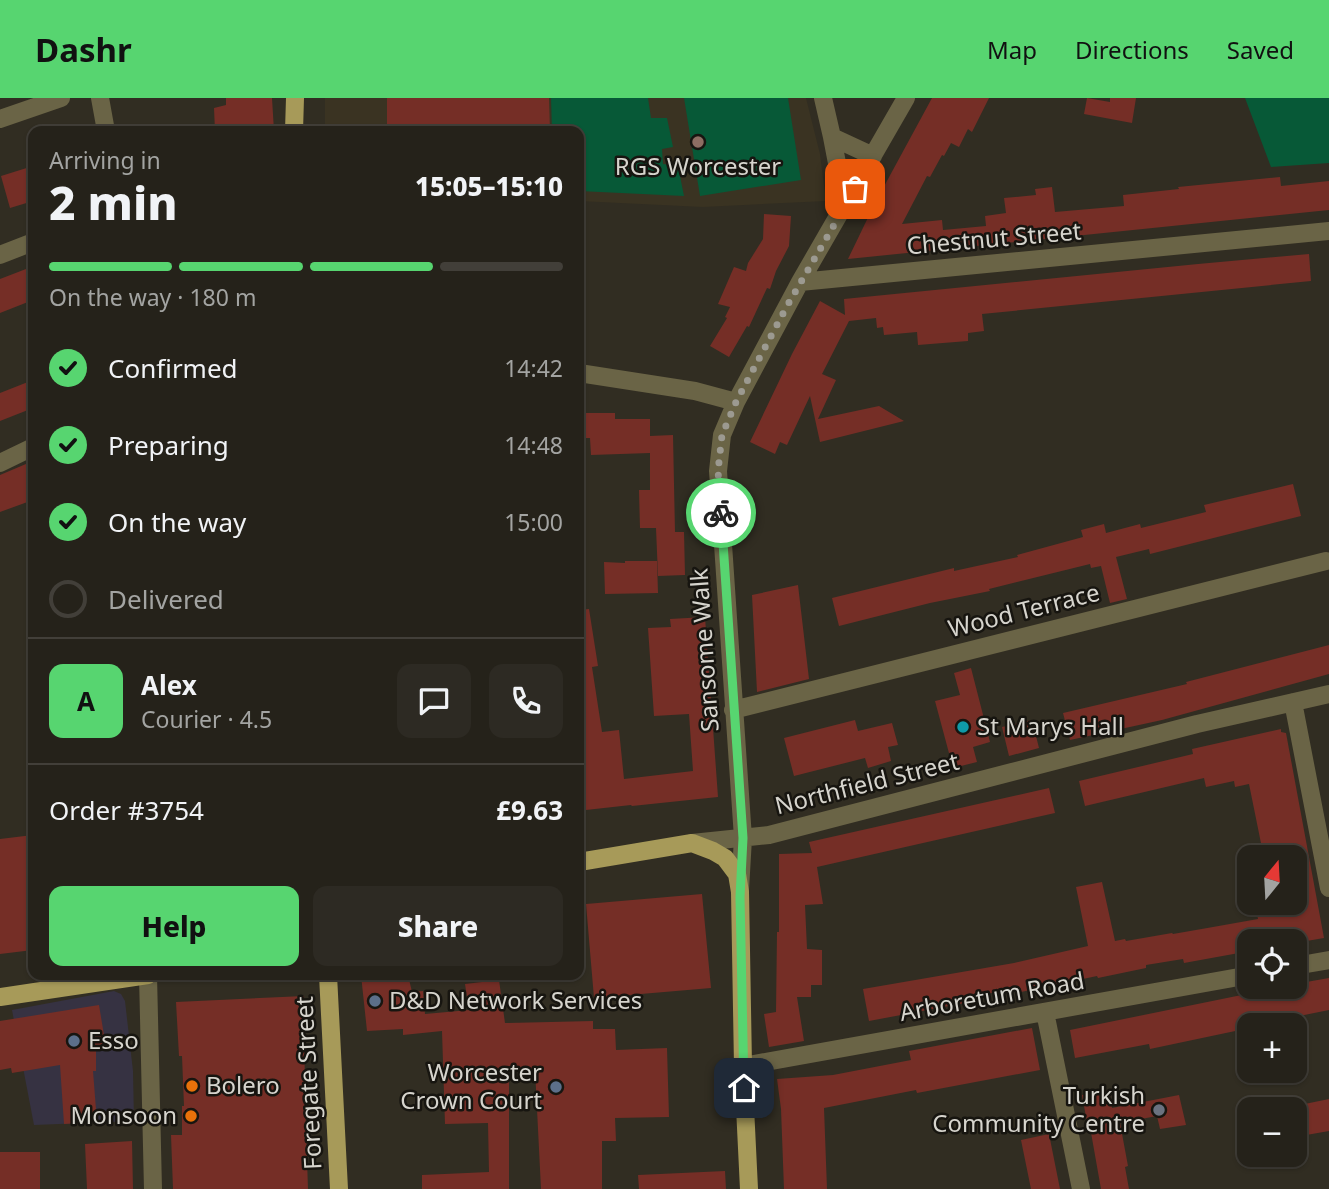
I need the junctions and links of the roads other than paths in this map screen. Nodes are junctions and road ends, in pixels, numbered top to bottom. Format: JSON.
{"nodes":[{"id":1,"x":61,"y":98,"type":"edge"},
{"id":2,"x":100,"y":98,"type":"edge"},
{"id":3,"x":295,"y":98,"type":"edge"},
{"id":4,"x":822,"y":98,"type":"edge"},
{"id":5,"x":906,"y":98,"type":"edge"},
{"id":6,"x":0,"y":119,"type":"edge"},
{"id":7,"x":105,"y":126,"type":"edge"},
{"id":8,"x":294,"y":126,"type":"edge"},
{"id":9,"x":832,"y":137,"type":"junction"},
{"id":10,"x":873,"y":156,"type":"junction"},
{"id":11,"x":845,"y":205,"type":"junction"},
{"id":12,"x":1329,"y":232,"type":"edge"},
{"id":13,"x":28,"y":244,"type":"edge"},
{"id":14,"x":0,"y":255,"type":"edge"},
{"id":15,"x":800,"y":282,"type":"junction"},
{"id":16,"x":584,"y":374,"type":"edge"},
{"id":17,"x":736,"y":402,"type":"junction"},
{"id":18,"x":28,"y":449,"type":"edge"},
{"id":19,"x":0,"y":463,"type":"edge"},
{"id":20,"x":1326,"y":561,"type":"dead end"},
{"id":21,"x":1329,"y":694,"type":"edge"},
{"id":22,"x":1293,"y":702,"type":"junction"},
{"id":23,"x":733,"y":710,"type":"junction"},
{"id":24,"x":743,"y":838,"type":"junction"},
{"id":25,"x":692,"y":843,"type":"junction"},
{"id":26,"x":584,"y":861,"type":"edge"},
{"id":27,"x":1329,"y":888,"type":"edge"},
{"id":28,"x":740,"y":894,"type":"junction"},
{"id":29,"x":1329,"y":960,"type":"edge"},
{"id":30,"x":1307,"y":964,"type":"edge"},
{"id":31,"x":1237,"y":977,"type":"edge"},
{"id":32,"x":114,"y":980,"type":"edge"},
{"id":33,"x":148,"y":980,"type":"edge"},
{"id":34,"x":328,"y":980,"type":"edge"},
{"id":35,"x":0,"y":997,"type":"edge"},
{"id":36,"x":1045,"y":1012,"type":"junction"},
{"id":37,"x":744,"y":1066,"type":"junction"},
{"id":38,"x":153,"y":1189,"type":"edge"},
{"id":39,"x":339,"y":1189,"type":"edge"},
{"id":40,"x":749,"y":1189,"type":"edge"},
{"id":41,"x":1081,"y":1189,"type":"edge"}],
"edges":[{"from":1,"to":6,"type":"street"},
{"from":2,"to":7,"type":"street"},
{"from":3,"to":8,"type":"main road"},
{"from":4,"to":9,"type":"street"},
{"from":5,"to":10,"type":"street"},
{"from":9,"to":10,"type":"street"},
{"from":9,"to":11,"type":"street"},
{"from":10,"to":11,"type":"street"},
{"from":11,"to":15,"type":"street"},
{"from":12,"to":15,"type":"street","name":"Chestnut Street"},
{"from":13,"to":14,"type":"street"},
{"from":15,"to":17,"type":"street"},
{"from":16,"to":17,"type":"street"},
{"from":17,"to":23,"type":"street","name":"Sansome Walk"},
{"from":18,"to":19,"type":"street"},
{"from":20,"to":23,"type":"street","name":"Wood Terrace"},
{"from":21,"to":22,"type":"street","name":"Northfield Street"},
{"from":22,"to":24,"type":"street","name":"Northfield Street"},
{"from":22,"to":27,"type":"street"},
{"from":23,"to":24,"type":"street","name":"Sansome Walk"},
{"from":24,"to":25,"type":"street","name":"Northfield Street"},
{"from":24,"to":28,"type":"street","name":"Sansome Walk"},
{"from":25,"to":26,"type":"main road"},
{"from":25,"to":28,"type":"main road"},
{"from":28,"to":37,"type":"main road","name":"Sansome Walk"},
{"from":29,"to":30,"type":"street"},
{"from":31,"to":36,"type":"street","name":"Arboretum Road"},
{"from":32,"to":35,"type":"main road"},
{"from":33,"to":38,"type":"street"},
{"from":34,"to":39,"type":"main road","name":"Foregate Street"},
{"from":36,"to":37,"type":"street","name":"Arboretum Road"},
{"from":36,"to":41,"type":"street"},
{"from":37,"to":40,"type":"main road","name":"Sansome Walk"}]}
